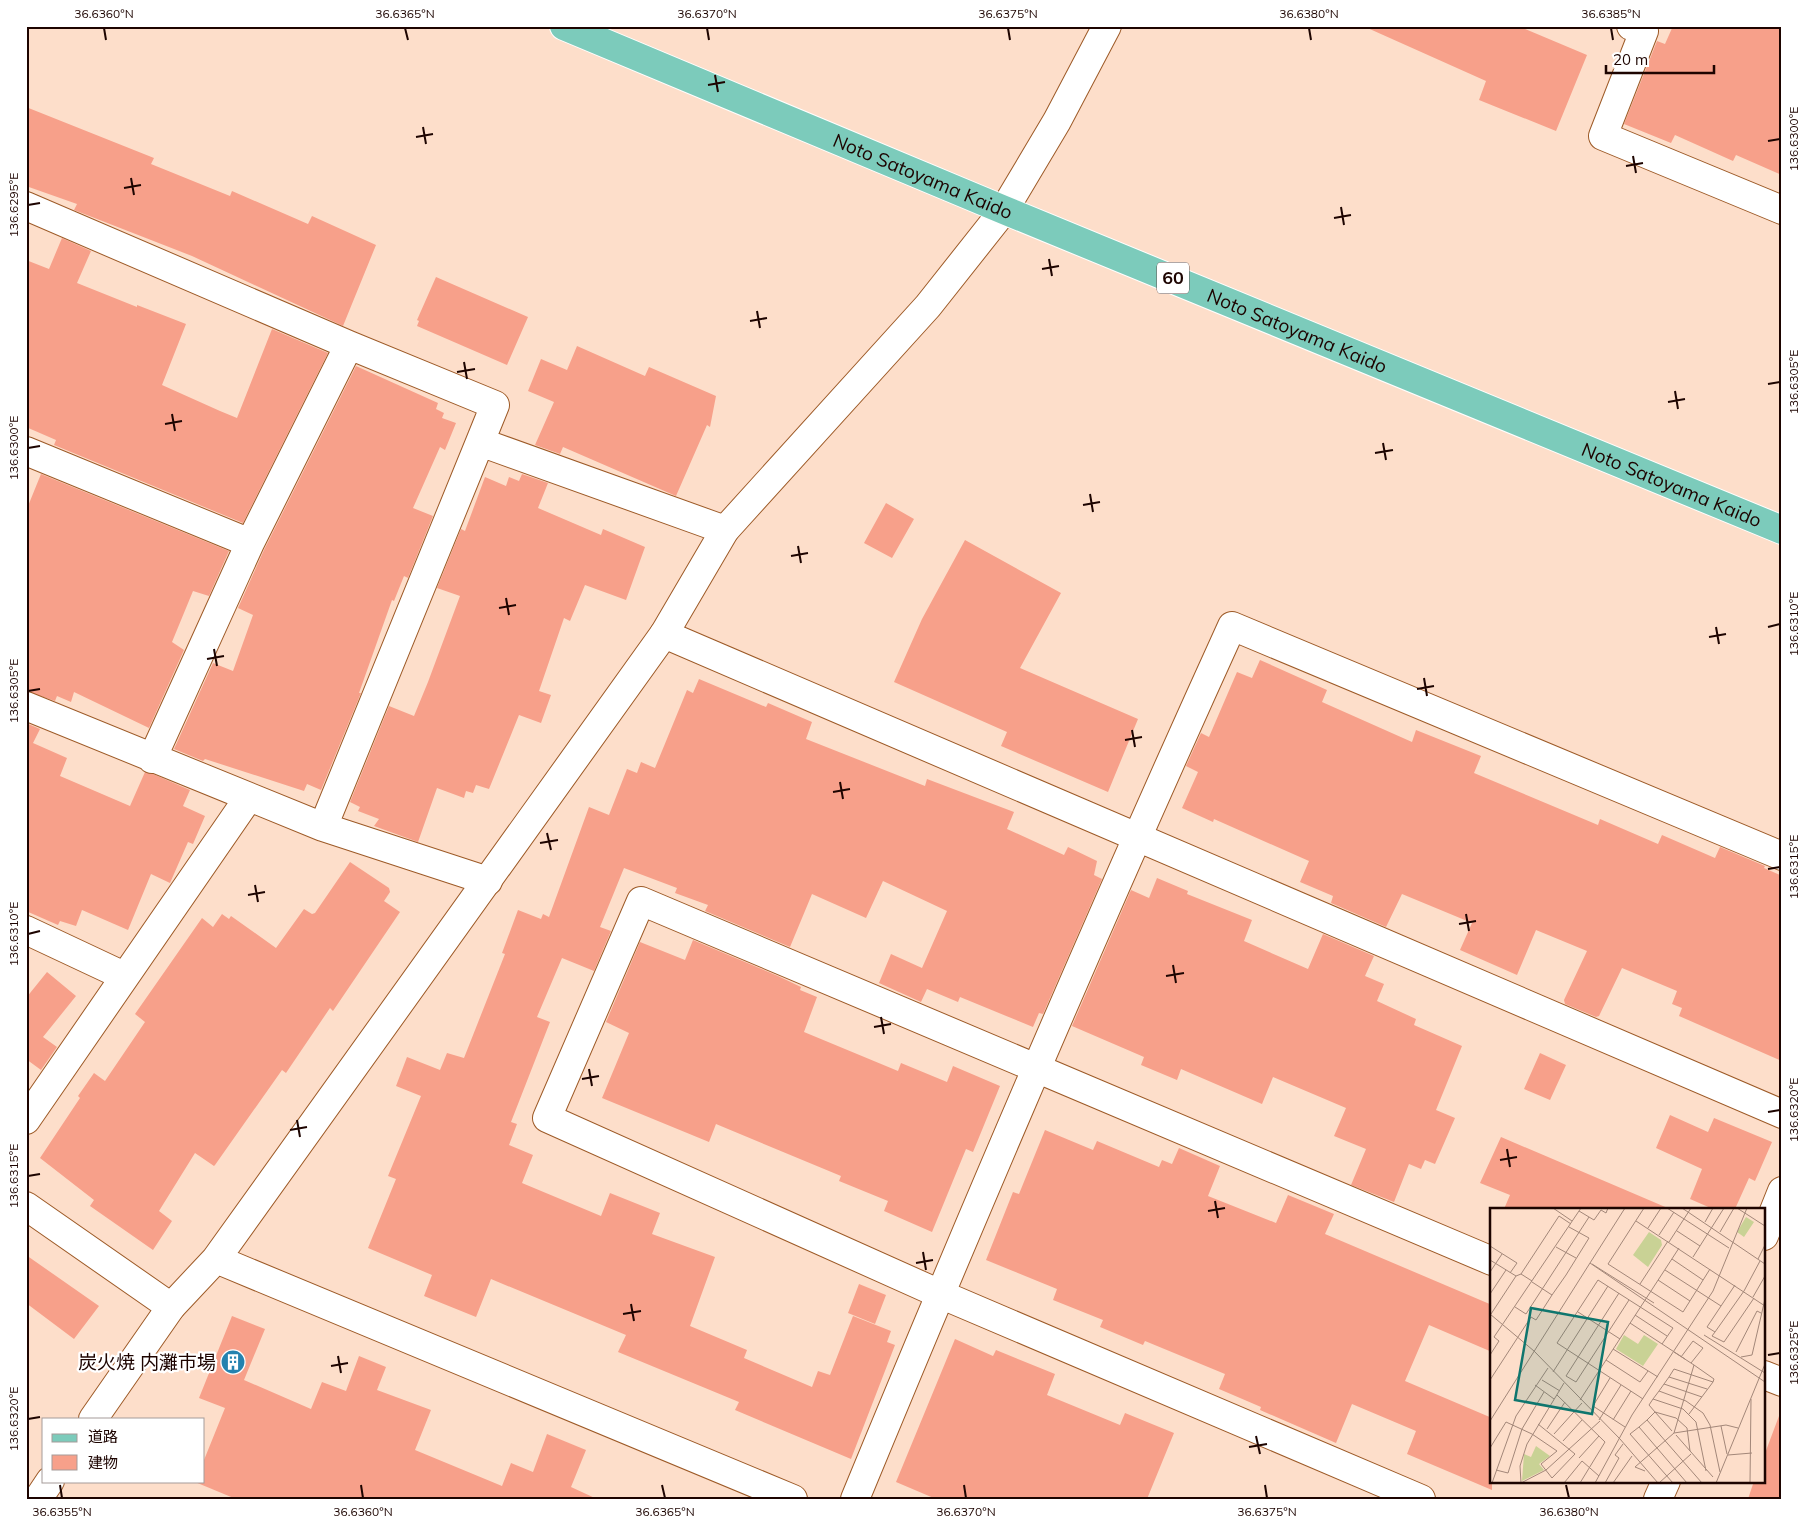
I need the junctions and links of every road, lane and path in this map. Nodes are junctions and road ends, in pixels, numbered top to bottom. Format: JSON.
{"nodes":[{"id":1,"x":564,"y":26,"type":"edge"},
{"id":2,"x":1107,"y":26,"type":"edge"},
{"id":3,"x":1640,"y":28,"type":"edge"},
{"id":4,"x":26,"y":206,"type":"edge"},
{"id":5,"x":1004,"y":210,"type":"junction"},
{"id":6,"x":1782,"y":210,"type":"edge"},
{"id":7,"x":349,"y":345,"type":"junction"},
{"id":8,"x":480,"y":442,"type":"junction"},
{"id":9,"x":26,"y":451,"type":"edge"},
{"id":10,"x":725,"y":530,"type":"junction"},
{"id":11,"x":1782,"y":530,"type":"edge"},
{"id":12,"x":250,"y":543,"type":"junction"},
{"id":13,"x":664,"y":634,"type":"junction"},
{"id":14,"x":26,"y":706,"type":"edge"},
{"id":15,"x":152,"y":759,"type":"junction"},
{"id":16,"x":249,"y":797,"type":"junction"},
{"id":17,"x":323,"y":827,"type":"junction"},
{"id":18,"x":1135,"y":838,"type":"junction"},
{"id":19,"x":1782,"y":856,"type":"edge"},
{"id":20,"x":488,"y":881,"type":"junction"},
{"id":21,"x":26,"y":930,"type":"edge"},
{"id":22,"x":124,"y":976,"type":"junction"},
{"id":23,"x":1038,"y":1070,"type":"junction"},
{"id":24,"x":1782,"y":1114,"type":"edge"},
{"id":25,"x":26,"y":1120,"type":"edge"},
{"id":26,"x":1782,"y":1191,"type":"edge"},
{"id":27,"x":26,"y":1206,"type":"edge"},
{"id":28,"x":1766,"y":1231,"type":"edge"},
{"id":29,"x":216,"y":1259,"type":"junction"},
{"id":30,"x":1490,"y":1260,"type":"edge"},
{"id":31,"x":940,"y":1294,"type":"junction"},
{"id":32,"x":171,"y":1307,"type":"junction"},
{"id":33,"x":1766,"y":1376,"type":"edge"},
{"id":34,"x":1782,"y":1382,"type":"edge"},
{"id":35,"x":94,"y":1418,"type":"edge"},
{"id":36,"x":49,"y":1482,"type":"edge"},
{"id":37,"x":1666,"y":1482,"type":"edge"},
{"id":38,"x":38,"y":1499,"type":"edge"},
{"id":39,"x":793,"y":1499,"type":"edge"},
{"id":40,"x":855,"y":1499,"type":"edge"},
{"id":41,"x":1421,"y":1499,"type":"edge"},
{"id":42,"x":1658,"y":1499,"type":"edge"}],
"edges":[{"from":1,"to":5,"type":"main road","name":"Noto Satoyama Kaido","number":"60"},
{"from":2,"to":5,"type":"street"},
{"from":3,"to":6,"type":"street"},
{"from":4,"to":7,"type":"street"},
{"from":5,"to":10,"type":"street"},
{"from":5,"to":11,"type":"main road","name":"Noto Satoyama Kaido","number":"60"},
{"from":7,"to":8,"type":"street"},
{"from":7,"to":12,"type":"street"},
{"from":8,"to":10,"type":"street"},
{"from":8,"to":17,"type":"street"},
{"from":9,"to":12,"type":"street"},
{"from":10,"to":13,"type":"street"},
{"from":12,"to":15,"type":"street"},
{"from":13,"to":18,"type":"street"},
{"from":13,"to":20,"type":"street"},
{"from":14,"to":15,"type":"street"},
{"from":15,"to":16,"type":"street"},
{"from":16,"to":17,"type":"street"},
{"from":16,"to":22,"type":"street"},
{"from":17,"to":20,"type":"street"},
{"from":18,"to":19,"type":"street"},
{"from":18,"to":23,"type":"street"},
{"from":18,"to":24,"type":"street"},
{"from":20,"to":29,"type":"street"},
{"from":21,"to":22,"type":"street"},
{"from":22,"to":25,"type":"street"},
{"from":23,"to":30,"type":"street"},
{"from":23,"to":31,"type":"street"},
{"from":23,"to":31,"type":"street"},
{"from":26,"to":28,"type":"street"},
{"from":27,"to":32,"type":"street"},
{"from":29,"to":32,"type":"street"},
{"from":29,"to":39,"type":"street"},
{"from":31,"to":40,"type":"street"},
{"from":31,"to":41,"type":"street"},
{"from":32,"to":35,"type":"street"},
{"from":33,"to":34,"type":"street"},
{"from":36,"to":38,"type":"street"},
{"from":37,"to":42,"type":"street"}]}
